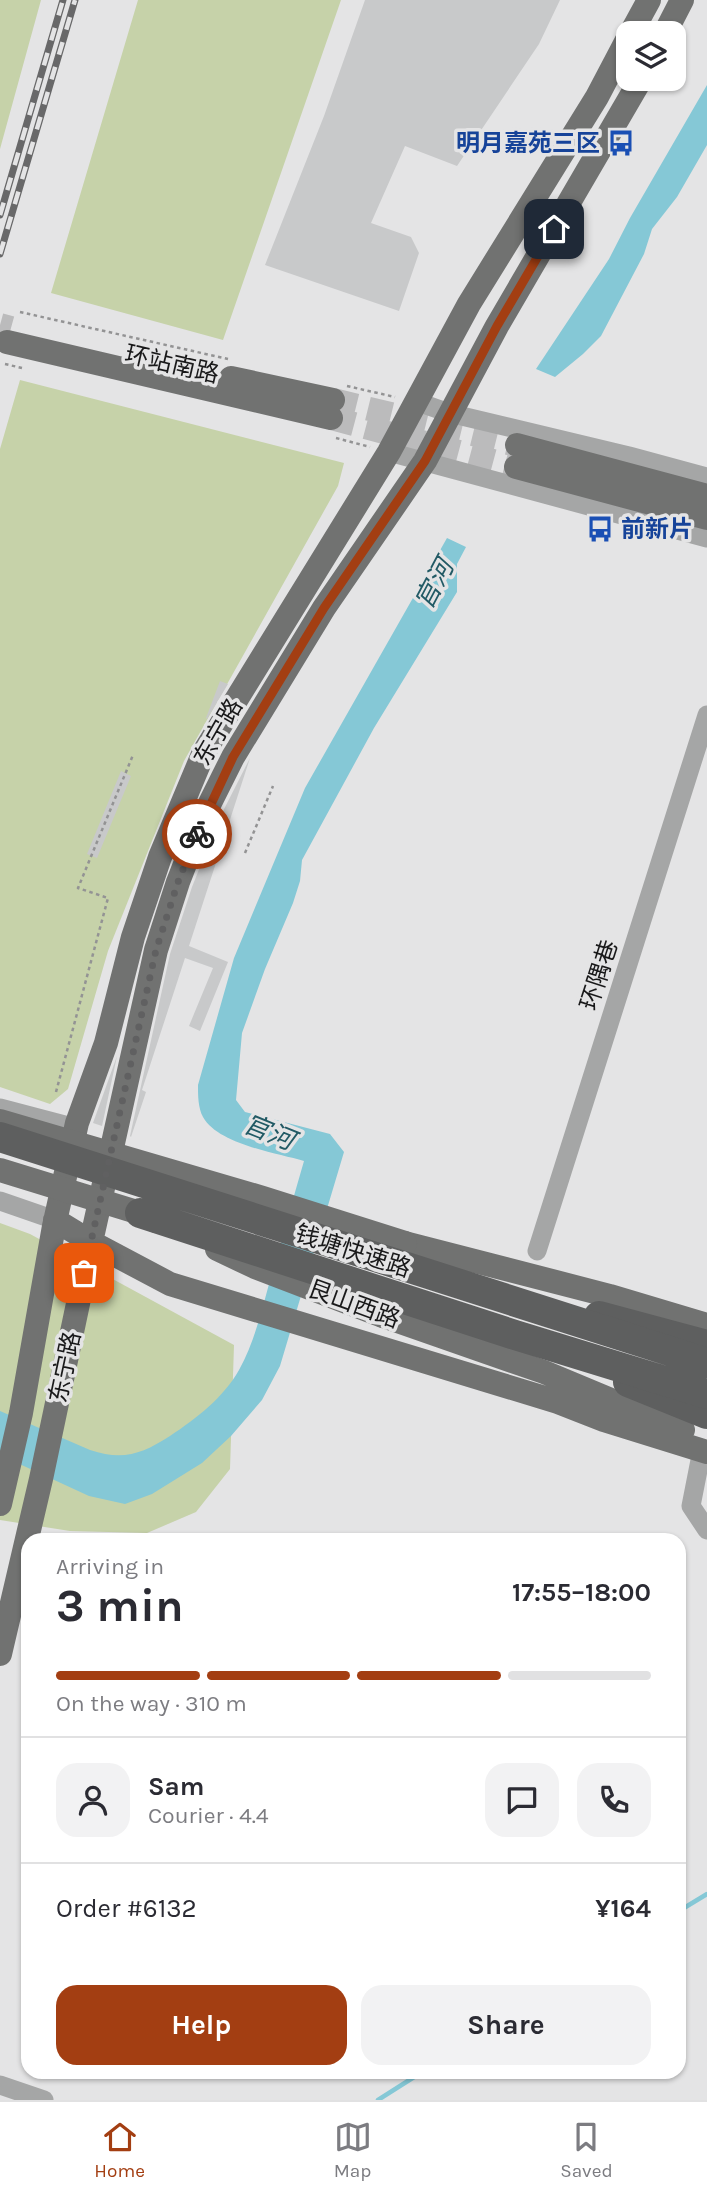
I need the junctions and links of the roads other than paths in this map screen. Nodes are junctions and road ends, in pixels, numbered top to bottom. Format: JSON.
{"nodes":[{"id":1,"x":649,"y":0,"type":"edge"},
{"id":2,"x":682,"y":0,"type":"edge"},
{"id":3,"x":638,"y":21,"type":"edge"},
{"id":4,"x":671,"y":21,"type":"edge"},
{"id":5,"x":616,"y":61,"type":"edge"},
{"id":6,"x":634,"y":91,"type":"edge"},
{"id":7,"x":13,"y":328,"type":"tunnel mouth"},
{"id":8,"x":337,"y":401,"type":"tunnel mouth"},
{"id":9,"x":415,"y":401,"type":"junction"},
{"id":10,"x":449,"y":413,"type":"junction"},
{"id":11,"x":389,"y":452,"type":"junction"},
{"id":12,"x":425,"y":461,"type":"junction"},
{"id":13,"x":707,"y":477,"type":"edge"},
{"id":14,"x":707,"y":496,"type":"edge"},
{"id":15,"x":707,"y":518,"type":"edge"},
{"id":16,"x":707,"y":538,"type":"edge"},
{"id":17,"x":707,"y":715,"type":"edge"},
{"id":18,"x":0,"y":1108,"type":"edge"},
{"id":19,"x":0,"y":1121,"type":"edge"},
{"id":20,"x":76,"y":1128,"type":"junction"},
{"id":21,"x":0,"y":1137,"type":"edge"},
{"id":22,"x":114,"y":1140,"type":"junction"},
{"id":23,"x":0,"y":1170,"type":"edge"},
{"id":24,"x":0,"y":1201,"type":"edge"},
{"id":25,"x":140,"y":1213,"type":"junction"},
{"id":26,"x":55,"y":1220,"type":"junction"},
{"id":27,"x":91,"y":1242,"type":"junction"},
{"id":28,"x":537,"y":1251,"type":"dead end"},
{"id":29,"x":422,"y":1273,"type":"junction"},
{"id":30,"x":707,"y":1325,"type":"edge"},
{"id":31,"x":515,"y":1335,"type":"junction"},
{"id":32,"x":707,"y":1345,"type":"edge"},
{"id":33,"x":707,"y":1363,"type":"edge"},
{"id":34,"x":707,"y":1394,"type":"edge"},
{"id":35,"x":707,"y":1414,"type":"edge"},
{"id":36,"x":705,"y":1447,"type":"edge"},
{"id":37,"x":0,"y":1504,"type":"edge"},
{"id":38,"x":707,"y":1530,"type":"edge"},
{"id":39,"x":28,"y":1533,"type":"edge"},
{"id":40,"x":21,"y":1564,"type":"edge"},
{"id":41,"x":0,"y":1654,"type":"edge"},
{"id":42,"x":0,"y":2085,"type":"edge"},
{"id":43,"x":44,"y":2100,"type":"edge"}],
"edges":[{"from":1,"to":3,"type":"main road"},
{"from":2,"to":4,"type":"main road"},
{"from":5,"to":9,"type":"main road","name":"东宁路"},
{"from":6,"to":10,"type":"main road","name":"东宁路"},
{"from":7,"to":8,"type":"main road","name":"环站南路"},
{"from":9,"to":10,"type":"street"},
{"from":9,"to":11,"type":"main road","name":"东宁路"},
{"from":10,"to":12,"type":"main road","name":"东宁路"},
{"from":10,"to":13,"type":"street"},
{"from":11,"to":12,"type":"street"},
{"from":11,"to":20,"type":"main road","name":"东宁路"},
{"from":12,"to":16,"type":"street"},
{"from":12,"to":22,"type":"main road","name":"东宁路"},
{"from":14,"to":15,"type":"main road"},
{"from":17,"to":28,"type":"street","name":"环隅巷"},
{"from":18,"to":20,"type":"street"},
{"from":19,"to":30,"type":"main road","bridge":true},
{"from":20,"to":22,"type":"main road"},
{"from":20,"to":26,"type":"main road","name":"东宁路"},
{"from":21,"to":29,"type":"highway","name":"钱塘快速路","bridge":true},
{"from":22,"to":27,"type":"main road","name":"东宁路"},
{"from":23,"to":25,"type":"main road","name":"艮山西路","bridge":true},
{"from":24,"to":26,"type":"street","name":"艮山西路"},
{"from":25,"to":31,"type":"highway","name":"钱塘快速路","bridge":true},
{"from":25,"to":36,"type":"main road","name":"艮山西路","bridge":true},
{"from":26,"to":27,"type":"main road","name":"艮山西路"},
{"from":26,"to":37,"type":"main road","name":"东宁路"},
{"from":27,"to":36,"type":"main road","name":"艮山西路"},
{"from":27,"to":39,"type":"main road","name":"东宁路"},
{"from":29,"to":32,"type":"highway","bridge":true},
{"from":29,"to":33,"type":"highway","name":"钱塘快速路","bridge":true},
{"from":31,"to":34,"type":"highway","name":"钱塘快速路","bridge":true},
{"from":31,"to":35,"type":"highway","bridge":true},
{"from":36,"to":38,"type":"street"},
{"from":40,"to":41,"type":"main road","name":"东宁路"},
{"from":42,"to":43,"type":"street"}]}
